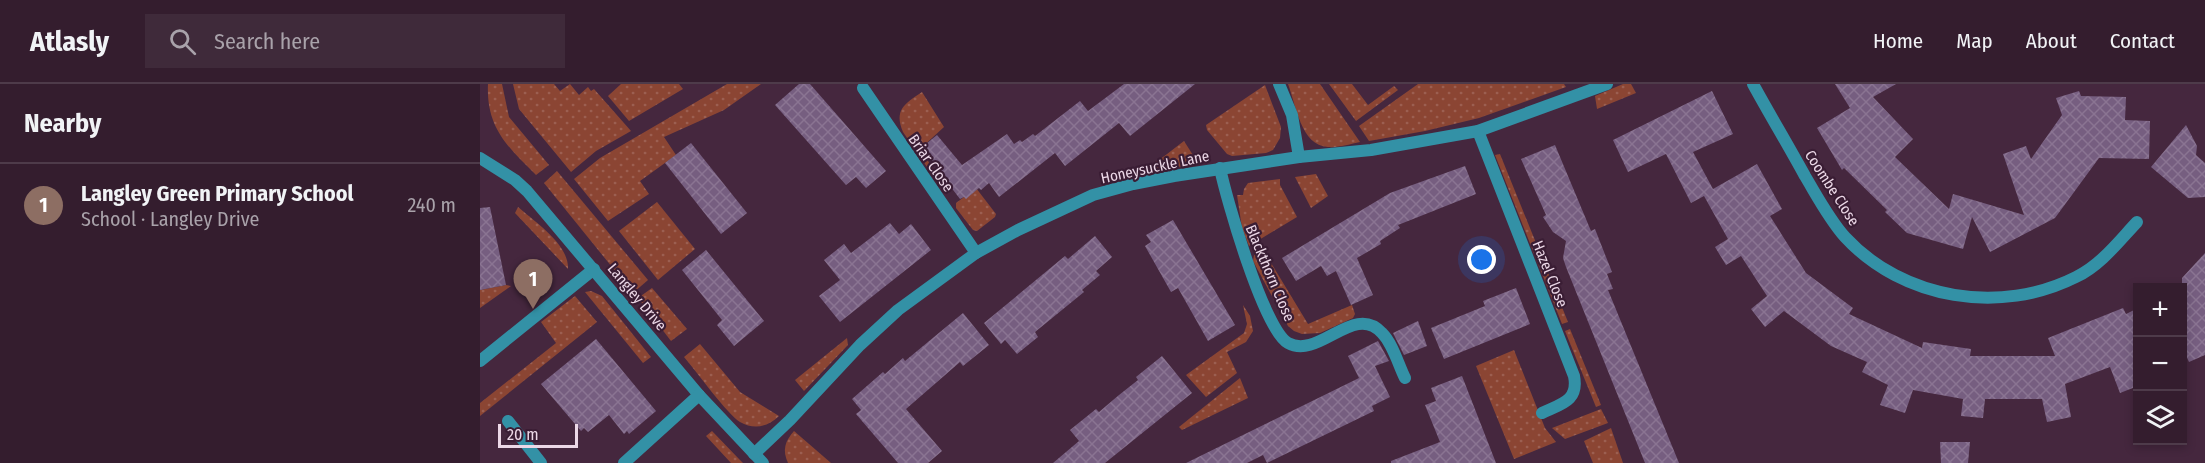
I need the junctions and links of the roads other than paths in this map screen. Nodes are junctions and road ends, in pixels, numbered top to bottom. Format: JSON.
{"nodes":[{"id":1,"x":1279,"y":84,"type":"edge"},
{"id":2,"x":1607,"y":84,"type":"edge"},
{"id":3,"x":1753,"y":84,"type":"edge"},
{"id":4,"x":862,"y":88,"type":"dead end"},
{"id":5,"x":1478,"y":131,"type":"junction"},
{"id":6,"x":1299,"y":157,"type":"junction"},
{"id":7,"x":480,"y":158,"type":"edge"},
{"id":8,"x":1220,"y":168,"type":"junction"},
{"id":9,"x":2137,"y":222,"type":"dead end"},
{"id":10,"x":976,"y":253,"type":"junction"},
{"id":11,"x":594,"y":269,"type":"junction"},
{"id":12,"x":480,"y":362,"type":"edge"},
{"id":13,"x":1405,"y":378,"type":"dead end"},
{"id":14,"x":699,"y":395,"type":"junction"},
{"id":15,"x":1542,"y":413,"type":"dead end"},
{"id":16,"x":508,"y":421,"type":"dead end"},
{"id":17,"x":759,"y":459,"type":"edge"},
{"id":18,"x":541,"y":463,"type":"edge"},
{"id":19,"x":624,"y":463,"type":"edge"}],
"edges":[{"from":1,"to":6,"type":"street"},
{"from":2,"to":5,"type":"street","name":"Honeysuckle Lane"},
{"from":3,"to":9,"type":"street","name":"Coombe Close"},
{"from":4,"to":10,"type":"street","name":"Briar Close"},
{"from":5,"to":6,"type":"street","name":"Honeysuckle Lane"},
{"from":5,"to":15,"type":"street","name":"Hazel Close"},
{"from":6,"to":8,"type":"street","name":"Honeysuckle Lane"},
{"from":7,"to":11,"type":"street","name":"Langley Drive"},
{"from":8,"to":10,"type":"street","name":"Honeysuckle Lane"},
{"from":8,"to":13,"type":"street","name":"Blackthorn Close"},
{"from":10,"to":17,"type":"street","name":"Honeysuckle Lane"},
{"from":11,"to":12,"type":"street"},
{"from":11,"to":14,"type":"street","name":"Langley Drive"},
{"from":14,"to":17,"type":"street","name":"Langley Drive"},
{"from":14,"to":19,"type":"street"},
{"from":16,"to":18,"type":"street"}]}
